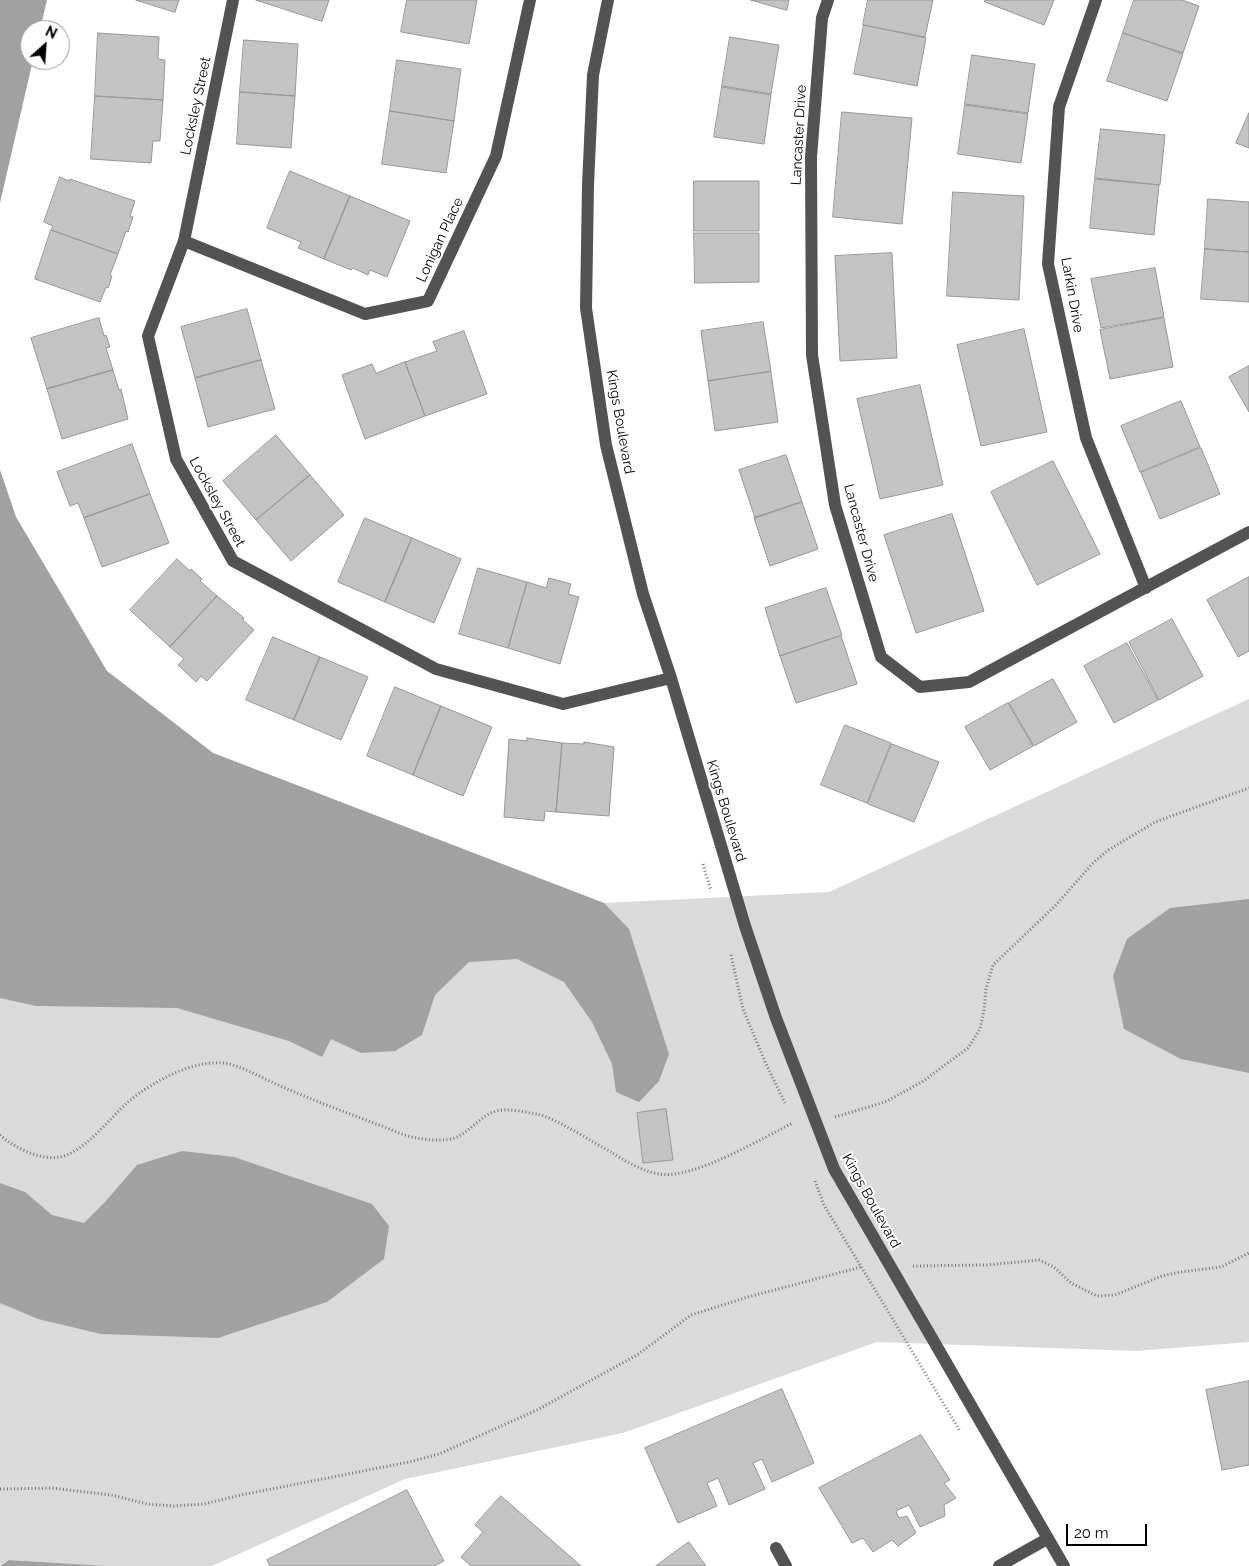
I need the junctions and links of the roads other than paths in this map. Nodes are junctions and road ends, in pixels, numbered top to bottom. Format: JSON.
{"nodes":[{"id":1,"x":233,"y":0,"type":"edge"},
{"id":2,"x":530,"y":0,"type":"edge"},
{"id":3,"x":608,"y":0,"type":"edge"},
{"id":4,"x":828,"y":0,"type":"edge"},
{"id":5,"x":1096,"y":0,"type":"edge"},
{"id":6,"x":184,"y":241,"type":"junction"},
{"id":7,"x":1249,"y":532,"type":"edge"},
{"id":8,"x":1146,"y":588,"type":"junction"},
{"id":9,"x":671,"y":678,"type":"junction"},
{"id":10,"x":1047,"y":1539,"type":"junction"},
{"id":11,"x":776,"y":1548,"type":"dead end"},
{"id":12,"x":786,"y":1566,"type":"edge"},
{"id":13,"x":999,"y":1566,"type":"edge"},
{"id":14,"x":1064,"y":1566,"type":"edge"}],
"edges":[{"from":1,"to":6,"type":"street","name":"Locksley Street"},
{"from":2,"to":6,"type":"street","name":"Lonigan Place"},
{"from":3,"to":9,"type":"street","name":"Kings Boulevard"},
{"from":4,"to":8,"type":"street","name":"Lancaster Drive"},
{"from":5,"to":8,"type":"street","name":"Larkin Drive"},
{"from":6,"to":9,"type":"street","name":"Locksley Street"},
{"from":7,"to":8,"type":"street","name":"Lancaster Drive"},
{"from":9,"to":10,"type":"street","name":"Kings Boulevard"},
{"from":10,"to":13,"type":"street"},
{"from":10,"to":14,"type":"street","name":"Kings Boulevard"},
{"from":11,"to":12,"type":"street"}]}
